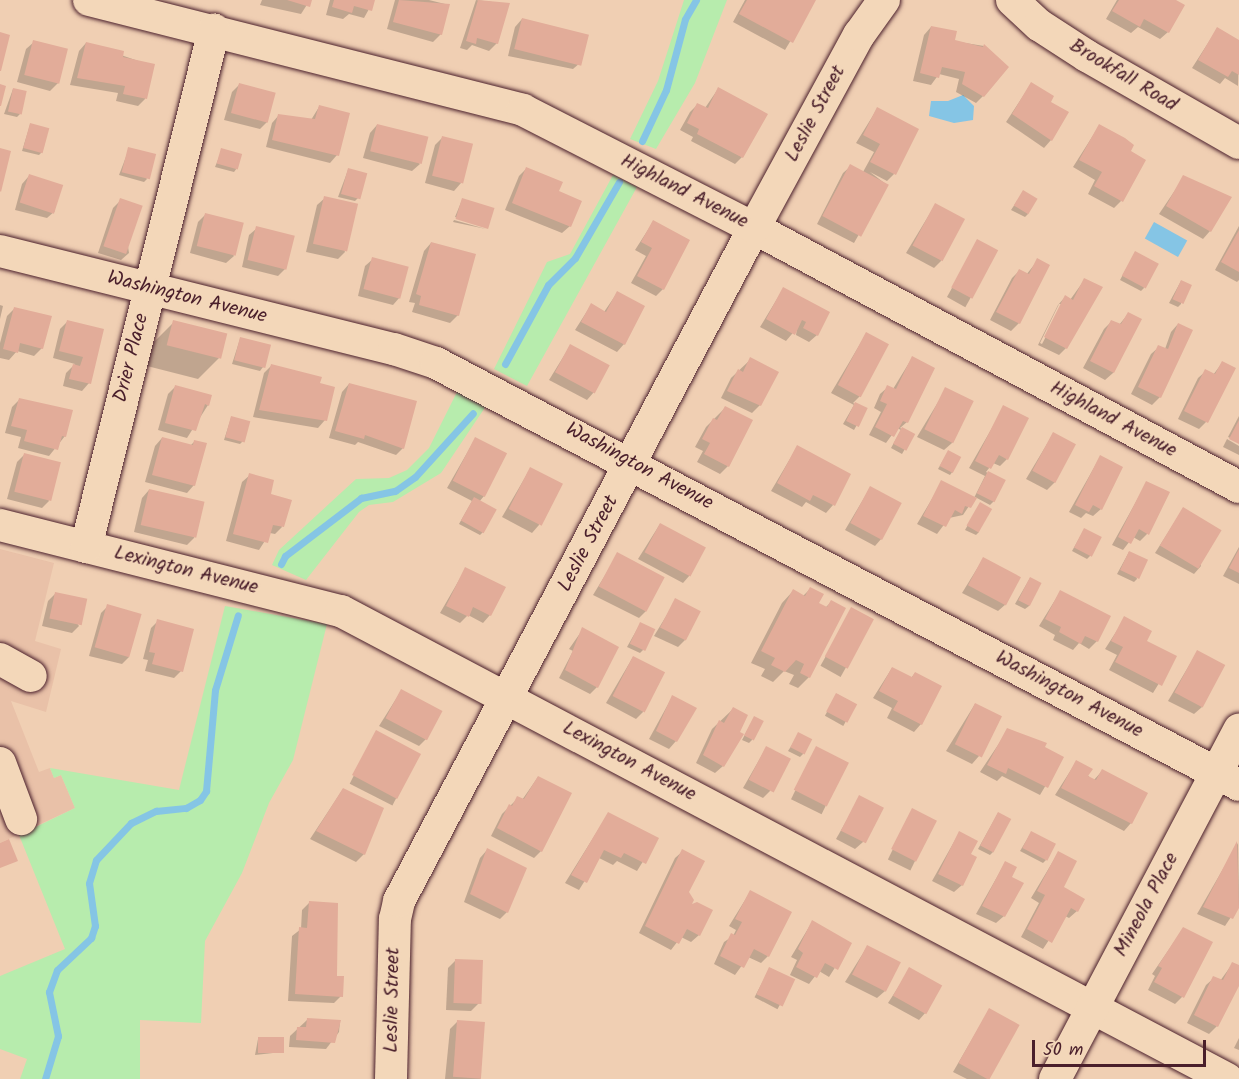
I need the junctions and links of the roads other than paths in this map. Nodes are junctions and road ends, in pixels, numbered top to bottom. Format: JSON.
{"nodes":[{"id":1,"x":89,"y":0,"type":"edge"},
{"id":2,"x":884,"y":0,"type":"edge"},
{"id":3,"x":1012,"y":0,"type":"edge"},
{"id":4,"x":214,"y":30,"type":"junction"},
{"id":5,"x":1239,"y":143,"type":"edge"},
{"id":6,"x":754,"y":228,"type":"junction"},
{"id":7,"x":0,"y":251,"type":"edge"},
{"id":8,"x":149,"y":288,"type":"junction"},
{"id":9,"x":632,"y":464,"type":"junction"},
{"id":10,"x":1239,"y":487,"type":"edge"},
{"id":11,"x":0,"y":525,"type":"edge"},
{"id":12,"x":86,"y":547,"type":"junction"},
{"id":13,"x":0,"y":659,"type":"edge"},
{"id":14,"x":31,"y":676,"type":"dead end"},
{"id":15,"x":507,"y":696,"type":"junction"},
{"id":16,"x":1239,"y":730,"type":"edge"},
{"id":17,"x":0,"y":763,"type":"edge"},
{"id":18,"x":1228,"y":779,"type":"edge"},
{"id":19,"x":21,"y":819,"type":"dead end"},
{"id":20,"x":1093,"y":1009,"type":"junction"},
{"id":21,"x":391,"y":1079,"type":"edge"},
{"id":22,"x":1055,"y":1079,"type":"edge"},
{"id":23,"x":1227,"y":1079,"type":"edge"}],
"edges":[{"from":1,"to":4,"type":"street","name":"Highland Avenue"},
{"from":2,"to":6,"type":"street","name":"Leslie Street"},
{"from":3,"to":5,"type":"street","name":"Brookfall Road"},
{"from":4,"to":6,"type":"street","name":"Highland Avenue"},
{"from":4,"to":8,"type":"street","name":"Drier Place"},
{"from":6,"to":9,"type":"street","name":"Leslie Street"},
{"from":6,"to":10,"type":"street","name":"Highland Avenue"},
{"from":7,"to":8,"type":"street","name":"Washington Avenue"},
{"from":8,"to":9,"type":"street","name":"Washington Avenue"},
{"from":8,"to":12,"type":"street","name":"Drier Place"},
{"from":9,"to":15,"type":"street","name":"Leslie Street"},
{"from":9,"to":18,"type":"street","name":"Washington Avenue"},
{"from":11,"to":12,"type":"street","name":"Lexington Avenue"},
{"from":12,"to":15,"type":"street","name":"Lexington Avenue"},
{"from":13,"to":14,"type":"street"},
{"from":15,"to":20,"type":"street","name":"Lexington Avenue"},
{"from":15,"to":21,"type":"street","name":"Leslie Street"},
{"from":16,"to":18,"type":"street","name":"Mineola Place"},
{"from":17,"to":19,"type":"street"},
{"from":18,"to":20,"type":"street","name":"Mineola Place"},
{"from":20,"to":22,"type":"street","name":"Mineola Place"},
{"from":20,"to":23,"type":"street","name":"Lexington Avenue"}]}
